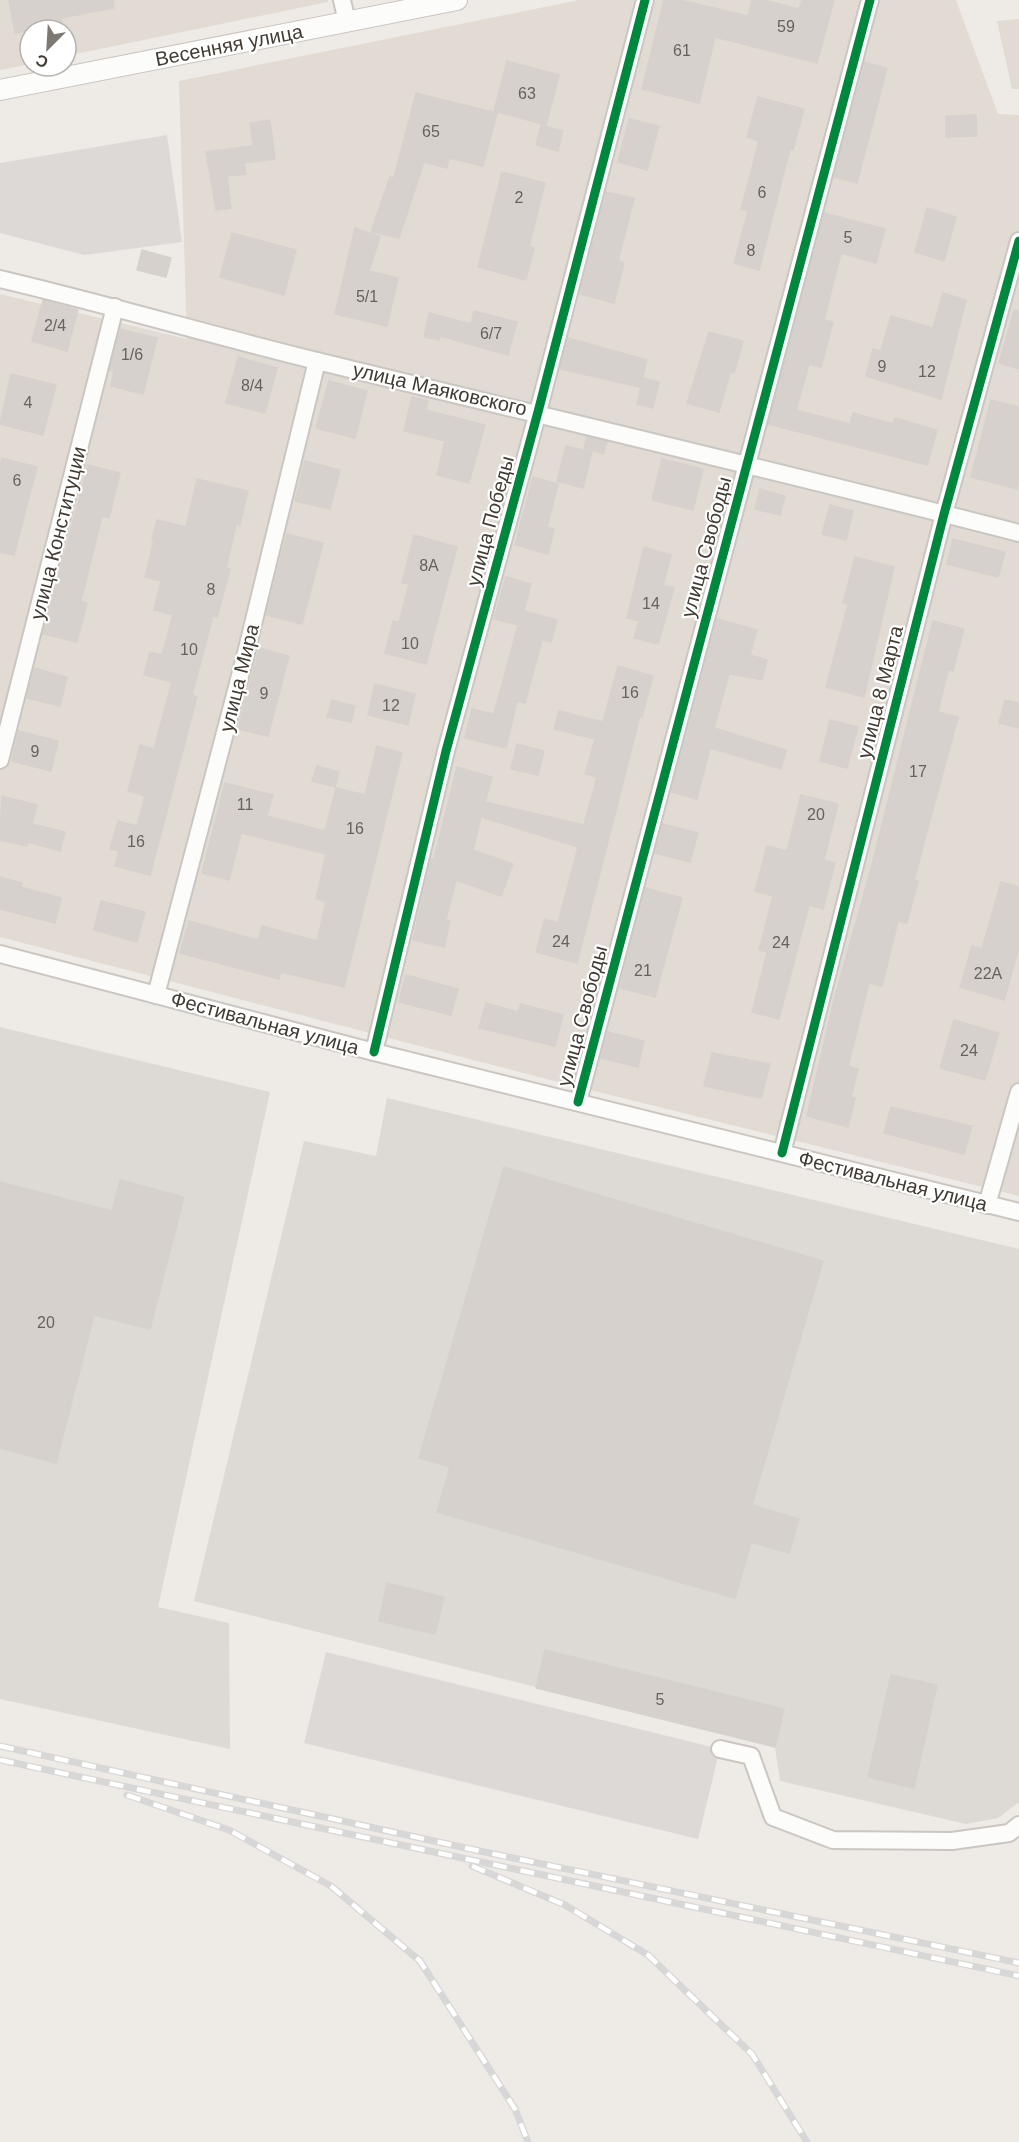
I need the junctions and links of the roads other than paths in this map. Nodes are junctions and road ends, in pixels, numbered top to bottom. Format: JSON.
{"nodes":[{"id":1,"x":342,"y":0,"type":"edge"},
{"id":2,"x":457,"y":0,"type":"edge"},
{"id":3,"x":645,"y":0,"type":"edge"},
{"id":4,"x":870,"y":0,"type":"edge"},
{"id":5,"x":347,"y":22,"type":"junction"},
{"id":6,"x":0,"y":90,"type":"edge"},
{"id":7,"x":1019,"y":241,"type":"edge"},
{"id":8,"x":0,"y":279,"type":"edge"},
{"id":9,"x":115,"y":306,"type":"junction"},
{"id":10,"x":317,"y":361,"type":"junction"},
{"id":11,"x":538,"y":412,"type":"junction"},
{"id":12,"x":747,"y":464,"type":"junction"},
{"id":13,"x":944,"y":514,"type":"junction"},
{"id":14,"x":1019,"y":533,"type":"edge"},
{"id":15,"x":0,"y":760,"type":"edge"},
{"id":16,"x":0,"y":954,"type":"edge"},
{"id":17,"x":156,"y":995,"type":"junction"},
{"id":18,"x":374,"y":1052,"type":"junction"},
{"id":19,"x":1019,"y":1092,"type":"edge"},
{"id":20,"x":578,"y":1102,"type":"junction"},
{"id":21,"x":782,"y":1153,"type":"junction"},
{"id":22,"x":987,"y":1205,"type":"junction"},
{"id":23,"x":1019,"y":1212,"type":"edge"},
{"id":24,"x":720,"y":1749,"type":"dead end"},
{"id":25,"x":1019,"y":1825,"type":"edge"}],
"edges":[{"from":1,"to":5,"type":"street"},
{"from":2,"to":5,"type":"street","name":"Весенняя улица"},
{"from":3,"to":11,"type":"street","name":"улица Победы"},
{"from":4,"to":12,"type":"street","name":"улица Свободы"},
{"from":5,"to":6,"type":"street","name":"Весенняя улица"},
{"from":7,"to":13,"type":"street","name":"улица 8 Марта"},
{"from":8,"to":9,"type":"street","name":"улица Маяковского"},
{"from":9,"to":10,"type":"street","name":"улица Маяковского"},
{"from":9,"to":15,"type":"street","name":"улица Конституции"},
{"from":10,"to":11,"type":"street","name":"улица Маяковского"},
{"from":10,"to":17,"type":"street","name":"улица Мира"},
{"from":11,"to":12,"type":"street","name":"улица Маяковского"},
{"from":11,"to":18,"type":"street","name":"улица Победы"},
{"from":12,"to":13,"type":"street","name":"улица Маяковского"},
{"from":12,"to":20,"type":"street","name":"улица Свободы"},
{"from":13,"to":14,"type":"street","name":"улица Маяковского"},
{"from":13,"to":21,"type":"street","name":"улица 8 Марта"},
{"from":16,"to":17,"type":"street","name":"Фестивальная улица"},
{"from":17,"to":18,"type":"street","name":"Фестивальная улица"},
{"from":18,"to":20,"type":"street","name":"Фестивальная улица"},
{"from":19,"to":22,"type":"street"},
{"from":20,"to":21,"type":"street","name":"Фестивальная улица"},
{"from":21,"to":22,"type":"street","name":"Фестивальная улица"},
{"from":22,"to":23,"type":"street","name":"Фестивальная улица"},
{"from":24,"to":25,"type":"street"}]}
